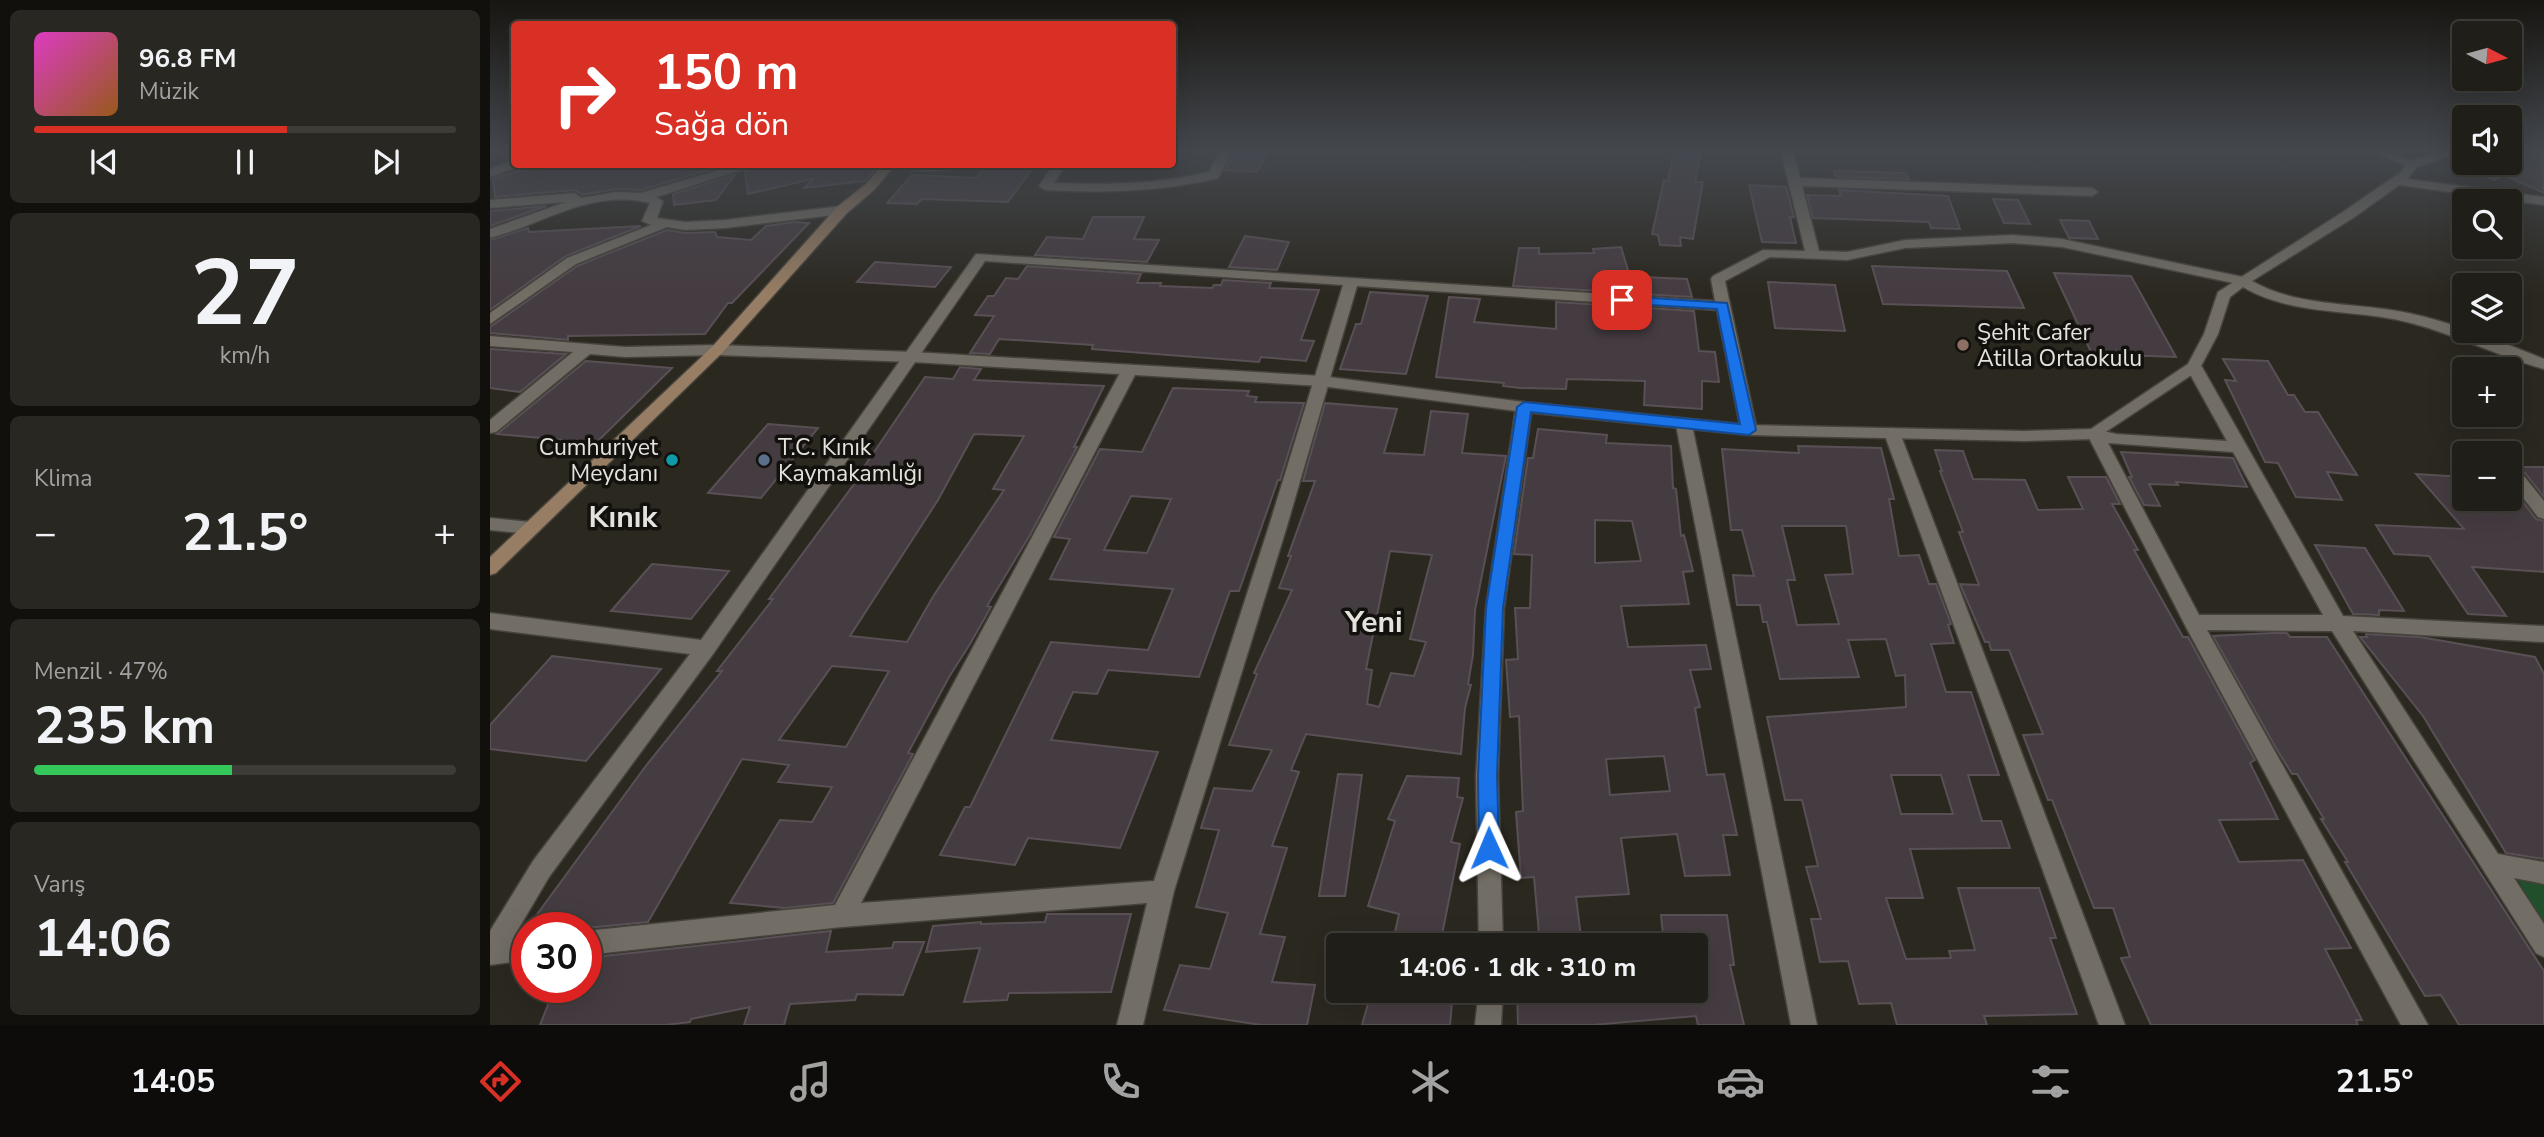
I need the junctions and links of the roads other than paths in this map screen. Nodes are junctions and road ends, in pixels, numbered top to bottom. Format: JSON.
{"nodes":[{"id":1,"x":552,"y":199,"type":"edge"},
{"id":2,"x":589,"y":199,"type":"joint"},
{"id":3,"x":592,"y":199,"type":"edge"},
{"id":4,"x":652,"y":199,"type":"edge"},
{"id":5,"x":856,"y":199,"type":"edge"},
{"id":6,"x":1800,"y":199,"type":"edge"},
{"id":7,"x":2372,"y":199,"type":"edge"},
{"id":8,"x":490,"y":204,"type":"edge"},
{"id":9,"x":842,"y":210,"type":"junction"},
{"id":10,"x":666,"y":223,"type":"junction"},
{"id":11,"x":490,"y":234,"type":"edge"},
{"id":12,"x":1813,"y":255,"type":"junction"},
{"id":13,"x":1351,"y":281,"type":"junction"},
{"id":14,"x":2243,"y":281,"type":"junction"},
{"id":15,"x":1722,"y":306,"type":"junction"},
{"id":16,"x":490,"y":320,"type":"edge"},
{"id":17,"x":490,"y":341,"type":"edge"},
{"id":18,"x":586,"y":349,"type":"junction"},
{"id":19,"x":717,"y":350,"type":"junction"},
{"id":20,"x":913,"y":357,"type":"junction"},
{"id":21,"x":2544,"y":364,"type":"edge"},
{"id":22,"x":2194,"y":367,"type":"junction"},
{"id":23,"x":1129,"y":371,"type":"junction"},
{"id":24,"x":1321,"y":381,"type":"junction"},
{"id":25,"x":1524,"y":407,"type":"junction"},
{"id":26,"x":1684,"y":425,"type":"junction"},
{"id":27,"x":490,"y":428,"type":"edge"},
{"id":28,"x":1749,"y":430,"type":"junction"},
{"id":29,"x":1892,"y":433,"type":"junction"},
{"id":30,"x":2095,"y":434,"type":"junction"},
{"id":31,"x":2240,"y":447,"type":"junction"},
{"id":32,"x":2522,"y":485,"type":"edge"},
{"id":33,"x":2544,"y":513,"type":"edge"},
{"id":34,"x":490,"y":524,"type":"edge"},
{"id":35,"x":530,"y":528,"type":"junction"},
{"id":36,"x":490,"y":568,"type":"edge"},
{"id":37,"x":490,"y":621,"type":"edge"},
{"id":38,"x":2193,"y":622,"type":"junction"},
{"id":39,"x":2337,"y":623,"type":"junction"},
{"id":40,"x":2544,"y":634,"type":"edge"},
{"id":41,"x":706,"y":648,"type":"junction"},
{"id":42,"x":2491,"y":863,"type":"junction"},
{"id":43,"x":2544,"y":873,"type":"edge"},
{"id":44,"x":1162,"y":891,"type":"junction"},
{"id":45,"x":842,"y":916,"type":"junction"},
{"id":46,"x":1491,"y":933,"type":"edge"},
{"id":47,"x":602,"y":941,"type":"edge"},
{"id":48,"x":2544,"y":945,"type":"edge"},
{"id":49,"x":511,"y":950,"type":"edge"},
{"id":50,"x":490,"y":952,"type":"edge"},
{"id":51,"x":1490,"y":1003,"type":"edge"},
{"id":52,"x":1130,"y":1025,"type":"edge"},
{"id":53,"x":1488,"y":1025,"type":"edge"},
{"id":54,"x":1804,"y":1025,"type":"edge"},
{"id":55,"x":2112,"y":1025,"type":"edge"},
{"id":56,"x":2415,"y":1025,"type":"edge"}],
"edges":[{"from":1,"to":8,"type":"street"},
{"from":2,"to":3,"type":"street"},
{"from":2,"to":11,"type":"street"},
{"from":4,"to":10,"type":"street"},
{"from":5,"to":9,"type":"main road"},
{"from":6,"to":12,"type":"street"},
{"from":7,"to":14,"type":"street"},
{"from":9,"to":10,"type":"street"},
{"from":9,"to":19,"type":"main road"},
{"from":10,"to":16,"type":"street"},
{"from":12,"to":14,"type":"street"},
{"from":12,"to":15,"type":"street"},
{"from":13,"to":15,"type":"street"},
{"from":13,"to":20,"type":"street"},
{"from":13,"to":24,"type":"street"},
{"from":14,"to":21,"type":"street"},
{"from":14,"to":22,"type":"street"},
{"from":15,"to":28,"type":"street"},
{"from":17,"to":18,"type":"street"},
{"from":18,"to":19,"type":"street"},
{"from":18,"to":27,"type":"street"},
{"from":19,"to":20,"type":"street"},
{"from":19,"to":35,"type":"main road"},
{"from":20,"to":23,"type":"street"},
{"from":20,"to":41,"type":"street"},
{"from":22,"to":30,"type":"street"},
{"from":22,"to":31,"type":"street"},
{"from":23,"to":24,"type":"street"},
{"from":23,"to":45,"type":"street"},
{"from":24,"to":25,"type":"street"},
{"from":24,"to":44,"type":"street"},
{"from":25,"to":26,"type":"street"},
{"from":25,"to":46,"type":"street"},
{"from":26,"to":28,"type":"street"},
{"from":26,"to":54,"type":"street"},
{"from":28,"to":29,"type":"street"},
{"from":29,"to":30,"type":"street"},
{"from":29,"to":55,"type":"street"},
{"from":30,"to":31,"type":"street"},
{"from":30,"to":38,"type":"street"},
{"from":31,"to":39,"type":"street"},
{"from":32,"to":33,"type":"street"},
{"from":34,"to":35,"type":"street"},
{"from":35,"to":36,"type":"main road"},
{"from":37,"to":41,"type":"street"},
{"from":38,"to":39,"type":"street"},
{"from":38,"to":56,"type":"street"},
{"from":39,"to":40,"type":"street"},
{"from":39,"to":42,"type":"street"},
{"from":41,"to":50,"type":"street"},
{"from":42,"to":43,"type":"street"},
{"from":42,"to":48,"type":"street"},
{"from":44,"to":45,"type":"street"},
{"from":44,"to":52,"type":"street"},
{"from":45,"to":47,"type":"street"},
{"from":49,"to":50,"type":"street"},
{"from":51,"to":53,"type":"street"}]}
